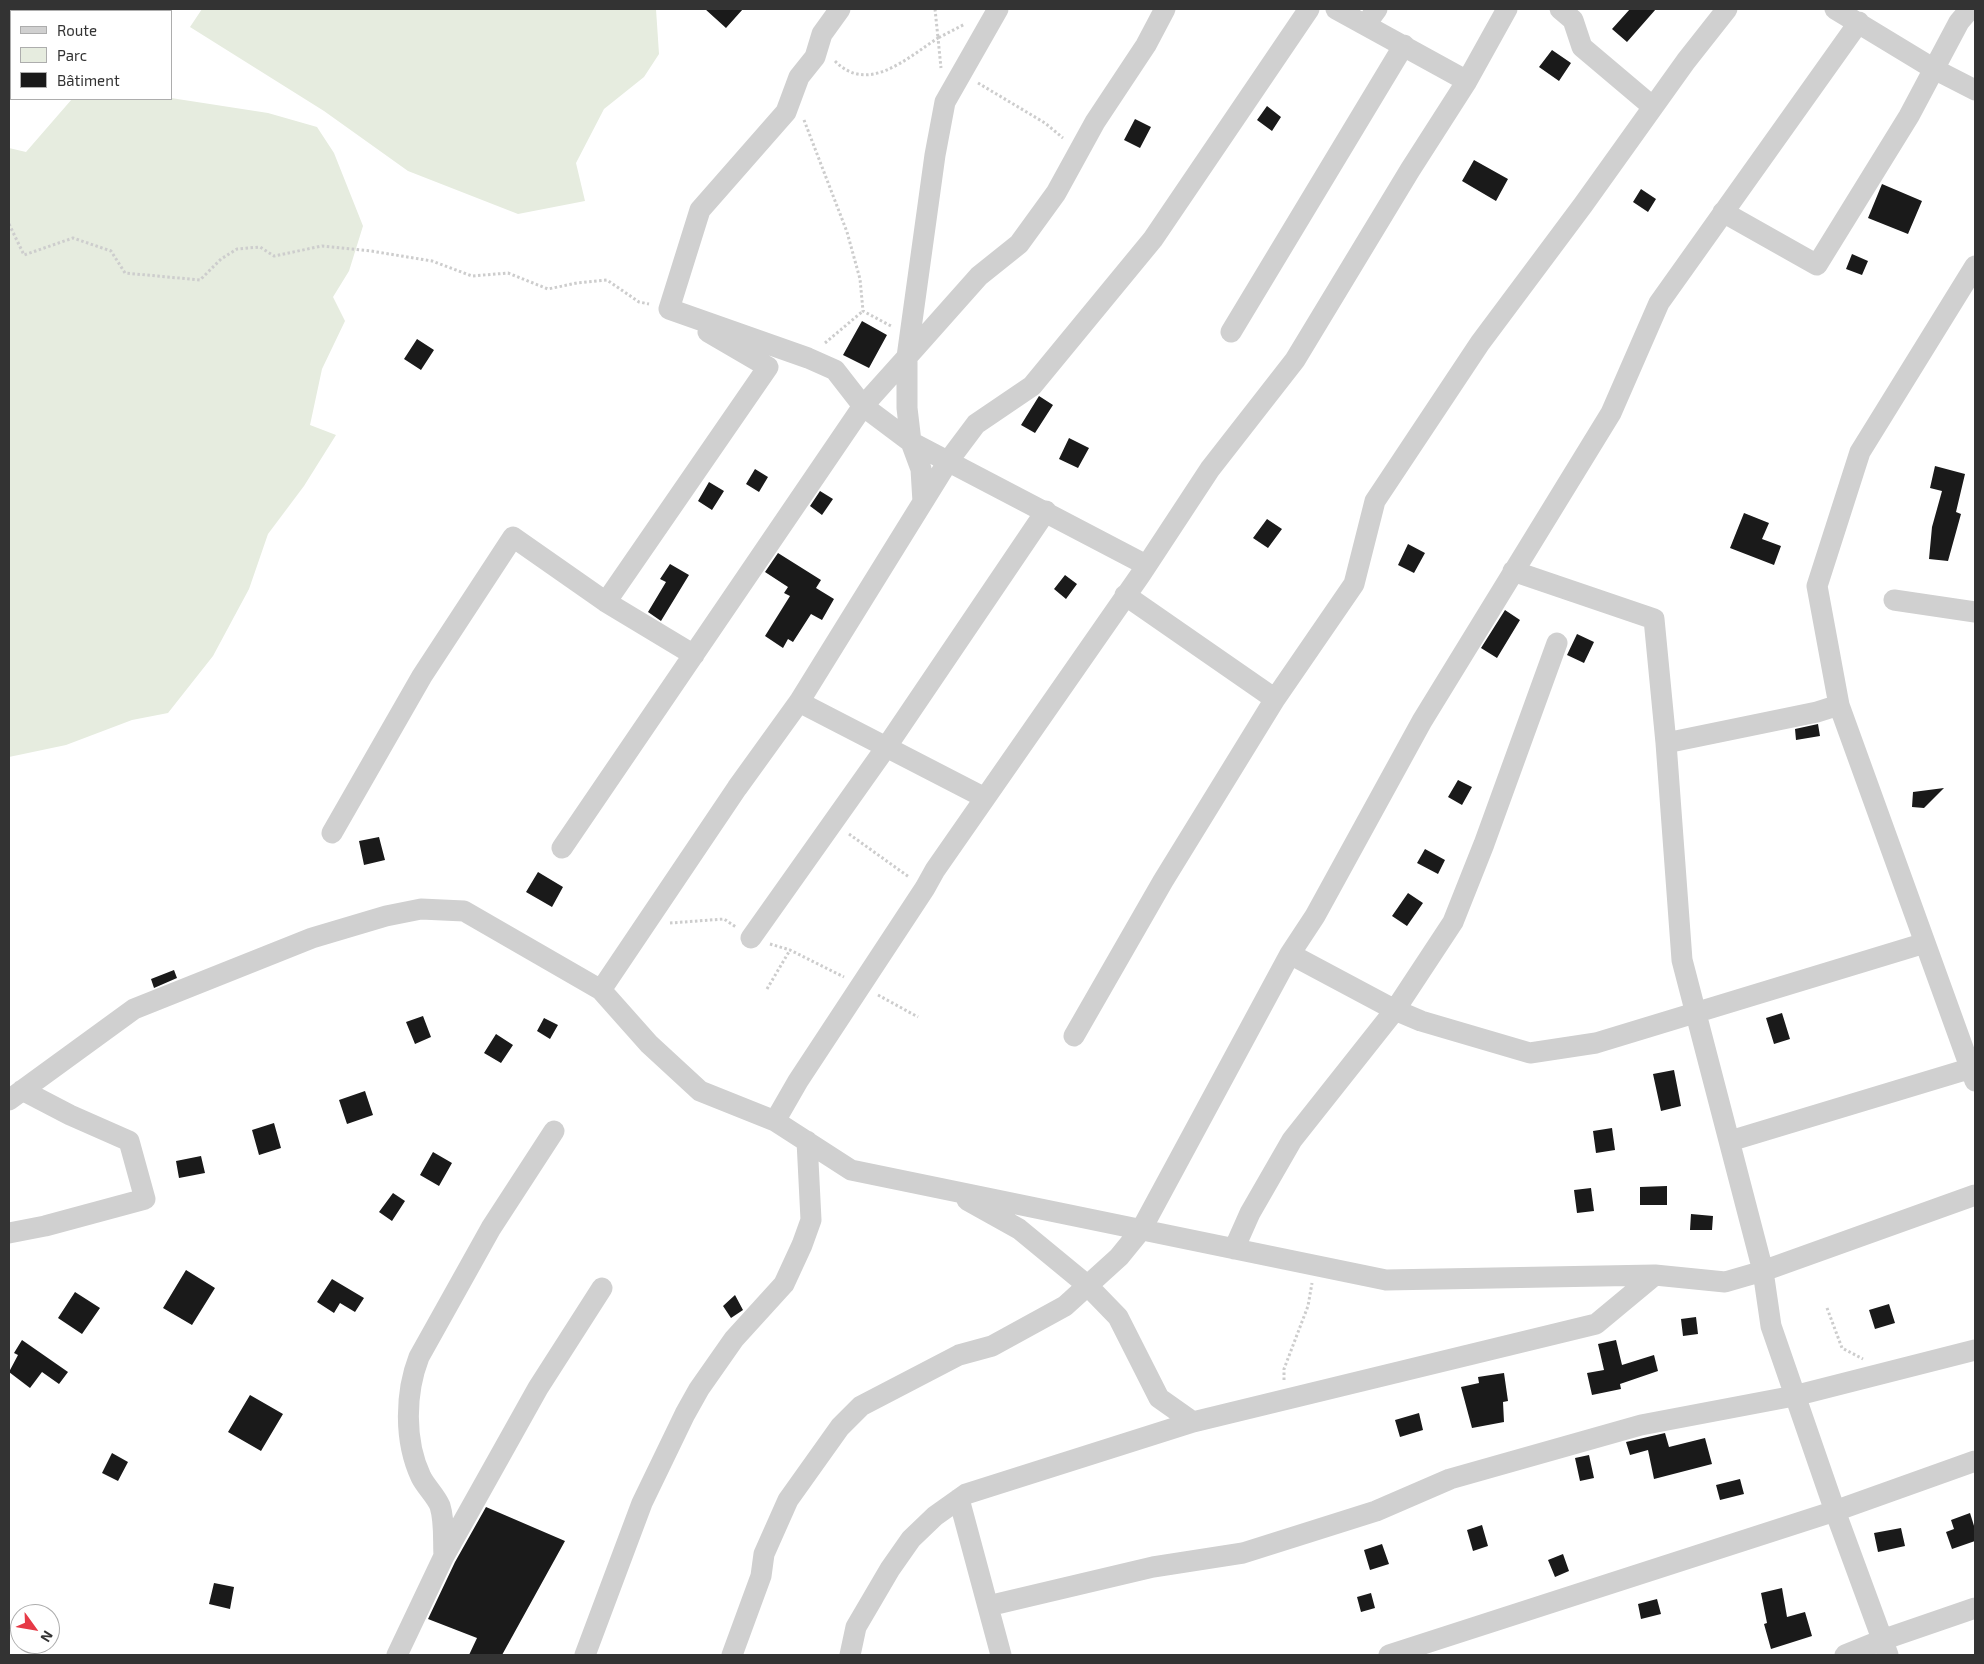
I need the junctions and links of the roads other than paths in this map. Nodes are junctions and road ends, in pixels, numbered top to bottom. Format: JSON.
{"nodes":[{"id":1,"x":840,"y":9,"type":"edge"},
{"id":2,"x":998,"y":9,"type":"edge"},
{"id":3,"x":1165,"y":9,"type":"edge"},
{"id":4,"x":1309,"y":9,"type":"edge"},
{"id":5,"x":1336,"y":9,"type":"edge"},
{"id":6,"x":1507,"y":9,"type":"edge"},
{"id":7,"x":1560,"y":9,"type":"edge"},
{"id":8,"x":1727,"y":9,"type":"edge"},
{"id":9,"x":1835,"y":9,"type":"edge"},
{"id":10,"x":1970,"y":9,"type":"edge"},
{"id":11,"x":1371,"y":16,"type":"edge"},
{"id":12,"x":1859,"y":22,"type":"junction"},
{"id":13,"x":1404,"y":46,"type":"junction"},
{"id":14,"x":1934,"y":69,"type":"junction"},
{"id":15,"x":1467,"y":81,"type":"junction"},
{"id":16,"x":1975,"y":90,"type":"edge"},
{"id":17,"x":1653,"y":107,"type":"junction"},
{"id":18,"x":1722,"y":212,"type":"junction"},
{"id":19,"x":1975,"y":266,"type":"edge"},
{"id":20,"x":670,"y":309,"type":"junction"},
{"id":21,"x":1231,"y":332,"type":"dead end"},
{"id":22,"x":907,"y":358,"type":"junction"},
{"id":23,"x":863,"y":406,"type":"junction"},
{"id":24,"x":911,"y":442,"type":"junction"},
{"id":25,"x":949,"y":460,"type":"junction"},
{"id":26,"x":923,"y":502,"type":"junction"},
{"id":27,"x":1046,"y":511,"type":"junction"},
{"id":28,"x":1146,"y":565,"type":"junction"},
{"id":29,"x":1513,"y":571,"type":"junction"},
{"id":30,"x":1125,"y":595,"type":"junction"},
{"id":31,"x":1894,"y":600,"type":"dead end"},
{"id":32,"x":606,"y":602,"type":"junction"},
{"id":33,"x":1975,"y":612,"type":"edge"},
{"id":34,"x":1557,"y":643,"type":"dead end"},
{"id":35,"x":694,"y":655,"type":"junction"},
{"id":36,"x":1275,"y":700,"type":"junction"},
{"id":37,"x":799,"y":702,"type":"junction"},
{"id":38,"x":1839,"y":705,"type":"junction"},
{"id":39,"x":1666,"y":743,"type":"junction"},
{"id":40,"x":887,"y":746,"type":"junction"},
{"id":41,"x":985,"y":798,"type":"junction"},
{"id":42,"x":332,"y":832,"type":"dead end"},
{"id":43,"x":562,"y":848,"type":"dead end"},
{"id":44,"x":751,"y":938,"type":"road end"},
{"id":45,"x":1925,"y":943,"type":"junction"},
{"id":46,"x":1290,"y":954,"type":"junction"},
{"id":47,"x":601,"y":990,"type":"junction"},
{"id":48,"x":1395,"y":1010,"type":"junction"},
{"id":49,"x":1696,"y":1012,"type":"junction"},
{"id":50,"x":1074,"y":1036,"type":"dead end"},
{"id":51,"x":1974,"y":1072,"type":"edge"},
{"id":52,"x":15,"y":1095,"type":"edge"},
{"id":53,"x":775,"y":1121,"type":"junction"},
{"id":54,"x":554,"y":1131,"type":"dead end"},
{"id":55,"x":807,"y":1141,"type":"junction"},
{"id":56,"x":1730,"y":1141,"type":"junction"},
{"id":57,"x":947,"y":1190,"type":"junction"},
{"id":58,"x":1975,"y":1195,"type":"edge"},
{"id":59,"x":1141,"y":1230,"type":"junction"},
{"id":60,"x":9,"y":1233,"type":"edge"},
{"id":61,"x":1234,"y":1249,"type":"junction"},
{"id":62,"x":1763,"y":1271,"type":"junction"},
{"id":63,"x":1655,"y":1275,"type":"junction"},
{"id":64,"x":1087,"y":1285,"type":"junction"},
{"id":65,"x":602,"y":1288,"type":"dead end"},
{"id":66,"x":1975,"y":1350,"type":"edge"},
{"id":67,"x":1794,"y":1396,"type":"junction"},
{"id":68,"x":1193,"y":1422,"type":"junction"},
{"id":69,"x":1975,"y":1461,"type":"edge"},
{"id":70,"x":959,"y":1499,"type":"junction"},
{"id":71,"x":1835,"y":1511,"type":"junction"},
{"id":72,"x":444,"y":1556,"type":"junction"},
{"id":73,"x":988,"y":1606,"type":"junction"},
{"id":74,"x":1975,"y":1608,"type":"edge"},
{"id":75,"x":1885,"y":1648,"type":"edge"},
{"id":76,"x":1426,"y":1649,"type":"edge"},
{"id":77,"x":397,"y":1655,"type":"edge"},
{"id":78,"x":585,"y":1655,"type":"edge"},
{"id":79,"x":732,"y":1655,"type":"edge"},
{"id":80,"x":850,"y":1655,"type":"edge"},
{"id":81,"x":1001,"y":1655,"type":"edge"},
{"id":82,"x":1390,"y":1655,"type":"edge"},
{"id":83,"x":1845,"y":1655,"type":"edge"}],
"edges":[{"from":1,"to":20,"type":"street"},
{"from":2,"to":22,"type":"street"},
{"from":3,"to":22,"type":"street"},
{"from":4,"to":25,"type":"street"},
{"from":5,"to":11,"type":"street"},
{"from":6,"to":15,"type":"street"},
{"from":7,"to":17,"type":"street"},
{"from":8,"to":17,"type":"street"},
{"from":9,"to":12,"type":"street"},
{"from":10,"to":14,"type":"street"},
{"from":11,"to":13,"type":"street"},
{"from":12,"to":14,"type":"street"},
{"from":12,"to":18,"type":"street"},
{"from":13,"to":15,"type":"street"},
{"from":13,"to":21,"type":"street"},
{"from":14,"to":16,"type":"street"},
{"from":14,"to":18,"type":"street"},
{"from":15,"to":28,"type":"street"},
{"from":17,"to":36,"type":"street"},
{"from":18,"to":29,"type":"street"},
{"from":19,"to":38,"type":"street"},
{"from":20,"to":23,"type":"street"},
{"from":20,"to":32,"type":"street"},
{"from":22,"to":23,"type":"street"},
{"from":22,"to":24,"type":"street"},
{"from":23,"to":24,"type":"street"},
{"from":23,"to":35,"type":"street"},
{"from":24,"to":25,"type":"street"},
{"from":24,"to":26,"type":"street"},
{"from":25,"to":26,"type":"street"},
{"from":25,"to":27,"type":"street"},
{"from":26,"to":37,"type":"street"},
{"from":27,"to":28,"type":"street"},
{"from":27,"to":40,"type":"street"},
{"from":28,"to":30,"type":"street"},
{"from":29,"to":39,"type":"street"},
{"from":29,"to":46,"type":"street"},
{"from":30,"to":36,"type":"street"},
{"from":30,"to":41,"type":"street"},
{"from":31,"to":33,"type":"street"},
{"from":32,"to":35,"type":"street"},
{"from":32,"to":42,"type":"street"},
{"from":34,"to":48,"type":"street"},
{"from":35,"to":43,"type":"street"},
{"from":36,"to":50,"type":"street"},
{"from":37,"to":40,"type":"street"},
{"from":37,"to":47,"type":"street"},
{"from":38,"to":39,"type":"street"},
{"from":38,"to":45,"type":"street"},
{"from":39,"to":49,"type":"street"},
{"from":40,"to":41,"type":"street"},
{"from":40,"to":44,"type":"street"},
{"from":41,"to":53,"type":"street"},
{"from":45,"to":49,"type":"street"},
{"from":45,"to":51,"type":"street"},
{"from":46,"to":48,"type":"street"},
{"from":46,"to":59,"type":"street"},
{"from":47,"to":52,"type":"street"},
{"from":47,"to":53,"type":"street"},
{"from":48,"to":49,"type":"street"},
{"from":48,"to":61,"type":"street"},
{"from":49,"to":56,"type":"street"},
{"from":51,"to":56,"type":"street"},
{"from":52,"to":60,"type":"street"},
{"from":53,"to":55,"type":"street"},
{"from":54,"to":72,"type":"street"},
{"from":55,"to":57,"type":"street"},
{"from":55,"to":78,"type":"street"},
{"from":56,"to":62,"type":"street"},
{"from":57,"to":59,"type":"street"},
{"from":57,"to":64,"type":"street"},
{"from":58,"to":62,"type":"street"},
{"from":59,"to":61,"type":"street"},
{"from":59,"to":64,"type":"street"},
{"from":61,"to":63,"type":"street"},
{"from":62,"to":63,"type":"street"},
{"from":62,"to":67,"type":"street"},
{"from":63,"to":68,"type":"street"},
{"from":64,"to":68,"type":"street"},
{"from":64,"to":79,"type":"street"},
{"from":65,"to":72,"type":"street"},
{"from":66,"to":67,"type":"street"},
{"from":67,"to":71,"type":"street"},
{"from":67,"to":73,"type":"street"},
{"from":68,"to":70,"type":"street"},
{"from":69,"to":71,"type":"street"},
{"from":70,"to":73,"type":"street"},
{"from":70,"to":80,"type":"street"},
{"from":71,"to":75,"type":"street"},
{"from":71,"to":76,"type":"street"},
{"from":72,"to":77,"type":"street"},
{"from":73,"to":81,"type":"street"},
{"from":74,"to":75,"type":"street"},
{"from":75,"to":83,"type":"street"},
{"from":76,"to":82,"type":"street"}]}
